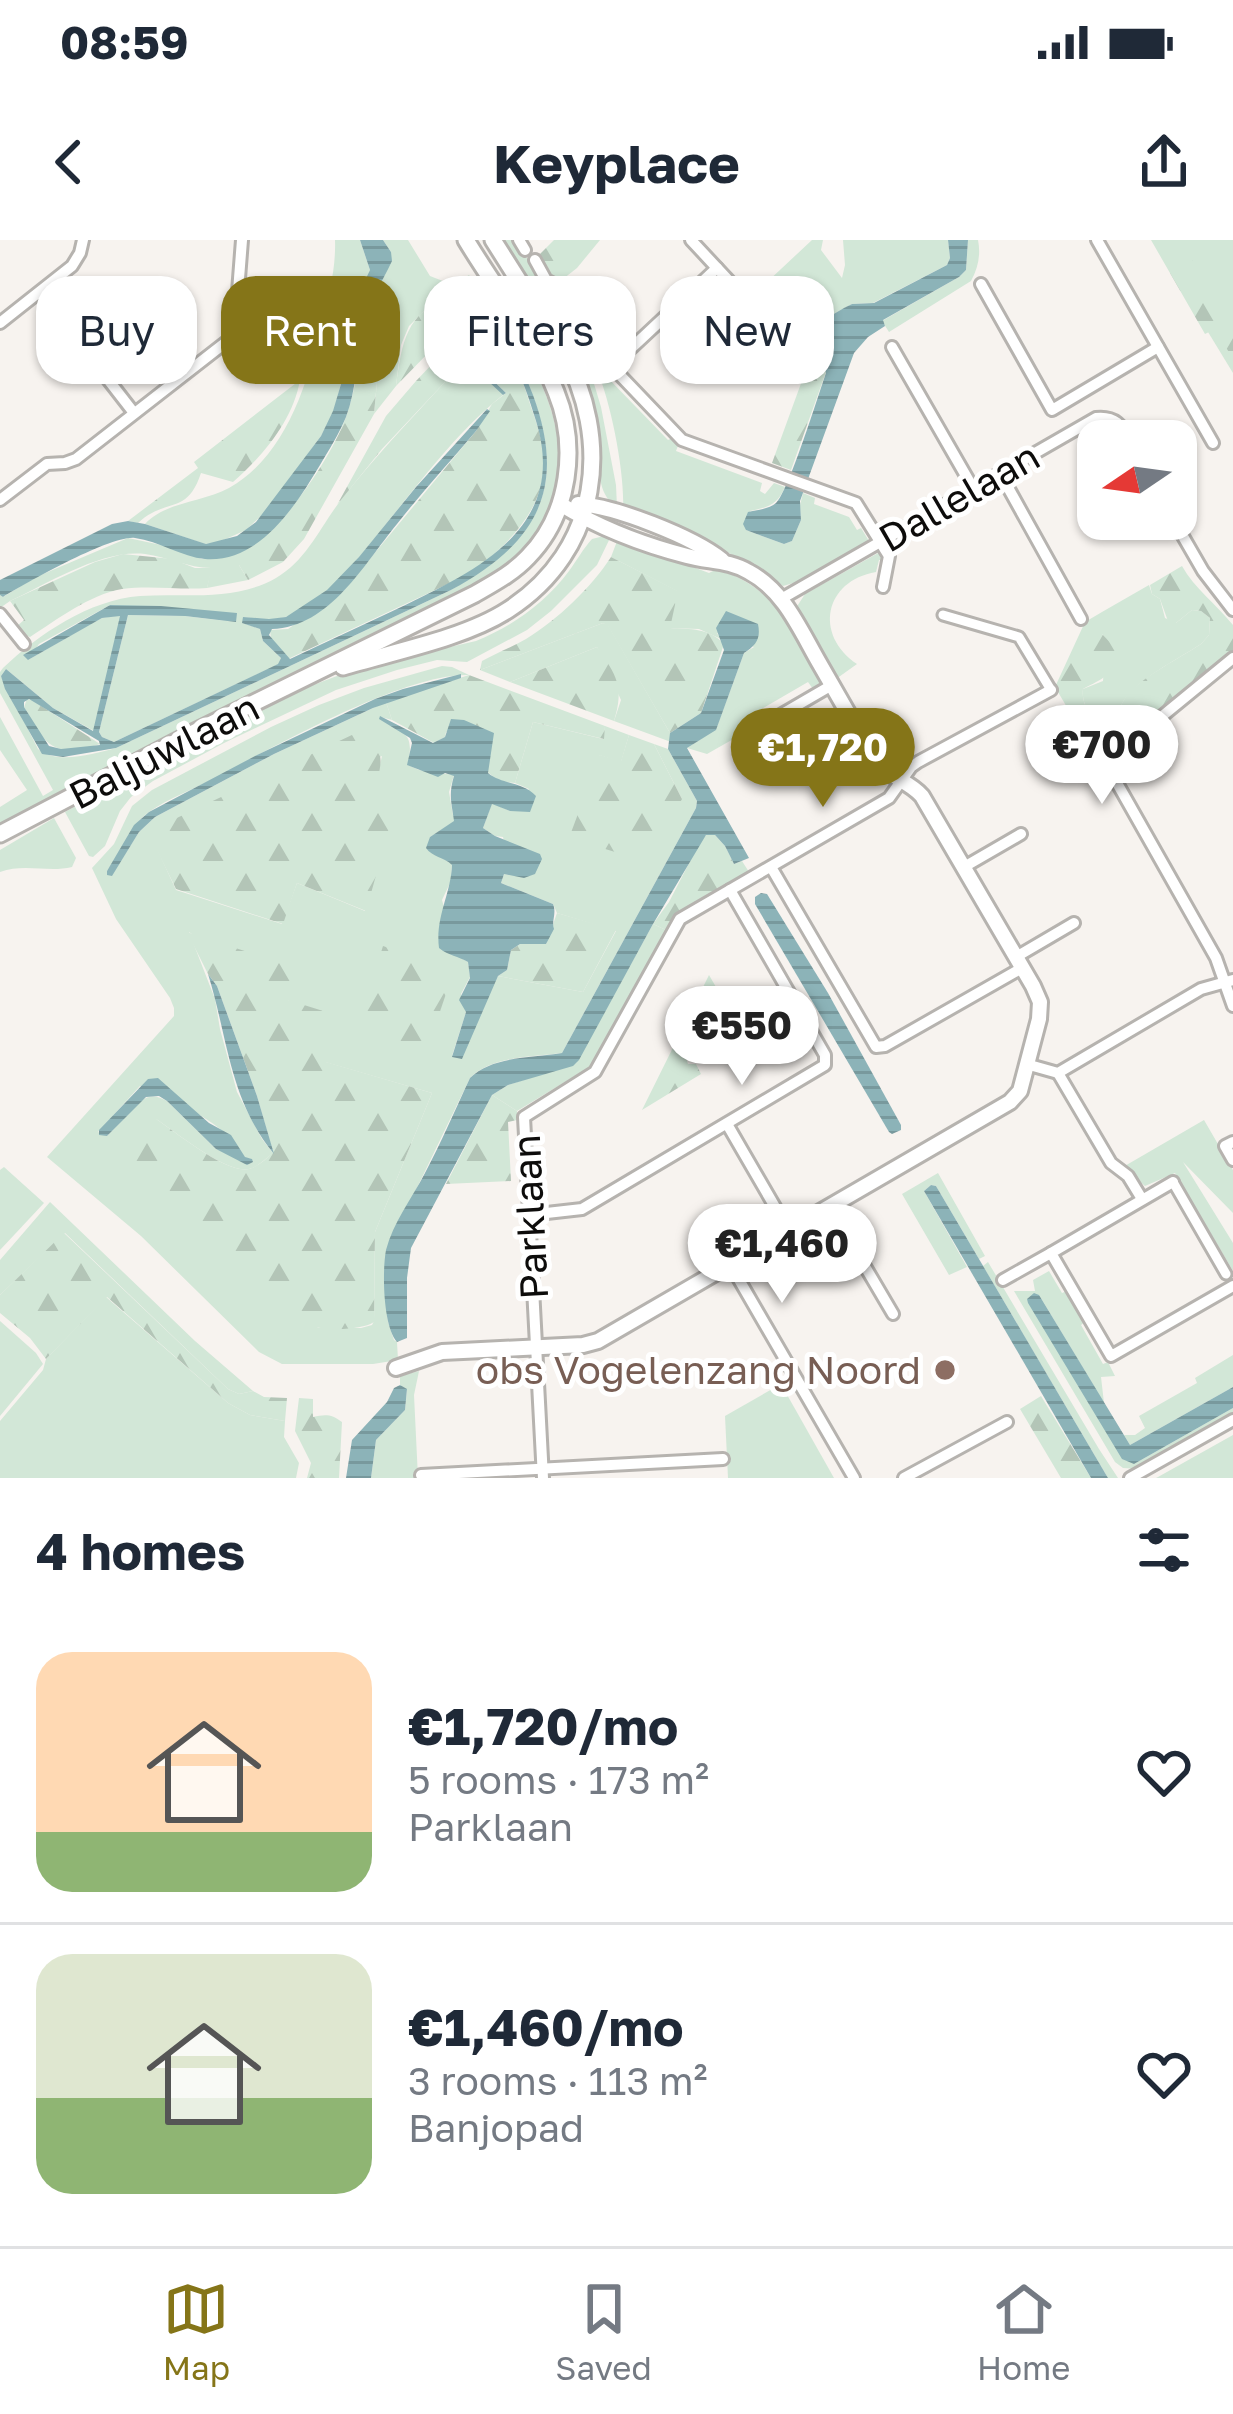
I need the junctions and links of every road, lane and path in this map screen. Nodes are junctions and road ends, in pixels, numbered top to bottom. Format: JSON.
{"nodes":[{"id":1,"x":83,"y":240,"type":"edge"},
{"id":2,"x":242,"y":240,"type":"edge"},
{"id":3,"x":466,"y":240,"type":"edge"},
{"id":4,"x":493,"y":240,"type":"edge"},
{"id":5,"x":691,"y":240,"type":"edge"},
{"id":6,"x":1096,"y":240,"type":"edge"},
{"id":7,"x":535,"y":260,"type":"dead end"},
{"id":8,"x":717,"y":268,"type":"junction"},
{"id":9,"x":60,"y":276,"type":"edge"},
{"id":10,"x":544,"y":276,"type":"edge"},
{"id":11,"x":724,"y":276,"type":"edge"},
{"id":12,"x":981,"y":284,"type":"dead end"},
{"id":13,"x":36,"y":295,"type":"edge"},
{"id":14,"x":0,"y":323,"type":"edge"},
{"id":15,"x":636,"y":344,"type":"edge"},
{"id":16,"x":892,"y":347,"type":"dead end"},
{"id":17,"x":1158,"y":347,"type":"junction"},
{"id":18,"x":111,"y":384,"type":"edge"},
{"id":19,"x":629,"y":384,"type":"edge"},
{"id":20,"x":1052,"y":410,"type":"junction"},
{"id":21,"x":134,"y":413,"type":"junction"},
{"id":22,"x":1077,"y":428,"type":"edge"},
{"id":23,"x":1067,"y":434,"type":"junction"},
{"id":24,"x":1213,"y":442,"type":"dead end"},
{"id":25,"x":1000,"y":473,"type":"junction"},
{"id":26,"x":973,"y":488,"type":"junction"},
{"id":27,"x":0,"y":500,"type":"edge"},
{"id":28,"x":560,"y":504,"type":"junction"},
{"id":29,"x":584,"y":511,"type":"junction"},
{"id":30,"x":1185,"y":540,"type":"edge"},
{"id":31,"x":881,"y":542,"type":"junction"},
{"id":32,"x":883,"y":587,"type":"dead end"},
{"id":33,"x":782,"y":599,"type":"junction"},
{"id":34,"x":1233,"y":610,"type":"edge"},
{"id":35,"x":0,"y":614,"type":"edge"},
{"id":36,"x":943,"y":615,"type":"dead end"},
{"id":37,"x":1081,"y":619,"type":"dead end"},
{"id":38,"x":24,"y":644,"type":"dead end"},
{"id":39,"x":1233,"y":658,"type":"edge"},
{"id":40,"x":311,"y":677,"type":"junction"},
{"id":41,"x":832,"y":685,"type":"junction"},
{"id":42,"x":1051,"y":690,"type":"joint"},
{"id":43,"x":746,"y":735,"type":"dead end"},
{"id":44,"x":902,"y":781,"type":"junction"},
{"id":45,"x":1021,"y":834,"type":"dead end"},
{"id":46,"x":0,"y":837,"type":"edge"},
{"id":47,"x":771,"y":867,"type":"junction"},
{"id":48,"x":964,"y":867,"type":"junction"},
{"id":49,"x":730,"y":890,"type":"junction"},
{"id":50,"x":1074,"y":923,"type":"dead end"},
{"id":51,"x":1019,"y":962,"type":"junction"},
{"id":52,"x":1229,"y":981,"type":"edge"},
{"id":53,"x":1233,"y":1006,"type":"edge"},
{"id":54,"x":1027,"y":1064,"type":"junction"},
{"id":55,"x":1058,"y":1072,"type":"junction"},
{"id":56,"x":727,"y":1124,"type":"junction"},
{"id":57,"x":1233,"y":1142,"type":"edge"},
{"id":58,"x":1233,"y":1160,"type":"edge"},
{"id":59,"x":1173,"y":1182,"type":"joint"},
{"id":60,"x":1142,"y":1199,"type":"junction"},
{"id":61,"x":830,"y":1207,"type":"junction"},
{"id":62,"x":529,"y":1215,"type":"junction"},
{"id":63,"x":788,"y":1231,"type":"junction"},
{"id":64,"x":1051,"y":1253,"type":"junction"},
{"id":65,"x":730,"y":1264,"type":"junction"},
{"id":66,"x":1003,"y":1280,"type":"dead end"},
{"id":67,"x":1231,"y":1282,"type":"edge"},
{"id":68,"x":893,"y":1314,"type":"dead end"},
{"id":69,"x":536,"y":1347,"type":"junction"},
{"id":70,"x":396,"y":1368,"type":"dead end"},
{"id":71,"x":1233,"y":1420,"type":"edge"},
{"id":72,"x":1007,"y":1422,"type":"dead end"},
{"id":73,"x":723,"y":1459,"type":"dead end"},
{"id":74,"x":543,"y":1473,"type":"edge"},
{"id":75,"x":421,"y":1475,"type":"edge"},
{"id":76,"x":854,"y":1478,"type":"edge"},
{"id":77,"x":904,"y":1478,"type":"edge"},
{"id":78,"x":1130,"y":1478,"type":"edge"}],
"edges":[{"from":1,"to":9,"type":"street"},
{"from":2,"to":21,"type":"street"},
{"from":3,"to":28,"type":"main road","name":"Baljuwlaan"},
{"from":4,"to":29,"type":"main road","name":"Baljuwlaan"},
{"from":5,"to":8,"type":"street"},
{"from":6,"to":17,"type":"street"},
{"from":7,"to":10,"type":"street"},
{"from":8,"to":11,"type":"street"},
{"from":8,"to":15,"type":"street"},
{"from":12,"to":20,"type":"street"},
{"from":13,"to":14,"type":"street"},
{"from":16,"to":26,"type":"street"},
{"from":17,"to":20,"type":"street"},
{"from":17,"to":24,"type":"street"},
{"from":18,"to":21,"type":"street"},
{"from":19,"to":31,"type":"street"},
{"from":20,"to":23,"type":"street"},
{"from":21,"to":27,"type":"street"},
{"from":22,"to":23,"type":"street","name":"Dallelaan"},
{"from":23,"to":25,"type":"street","name":"Dallelaan"},
{"from":25,"to":26,"type":"street","name":"Dallelaan"},
{"from":25,"to":37,"type":"street"},
{"from":26,"to":31,"type":"street","name":"Dallelaan"},
{"from":28,"to":29,"type":"street"},
{"from":28,"to":40,"type":"main road","name":"Baljuwlaan"},
{"from":29,"to":33,"type":"street"},
{"from":29,"to":40,"type":"main road","name":"Baljuwlaan"},
{"from":30,"to":34,"type":"street"},
{"from":31,"to":32,"type":"street"},
{"from":31,"to":33,"type":"street","name":"Dallelaan"},
{"from":33,"to":41,"type":"street"},
{"from":35,"to":38,"type":"street"},
{"from":36,"to":42,"type":"street"},
{"from":39,"to":52,"type":"street"},
{"from":40,"to":46,"type":"main road","name":"Baljuwlaan"},
{"from":41,"to":43,"type":"street"},
{"from":41,"to":44,"type":"street"},
{"from":42,"to":44,"type":"street","name":"Parklaan"},
{"from":44,"to":47,"type":"street","name":"Parklaan"},
{"from":44,"to":48,"type":"street"},
{"from":45,"to":48,"type":"street"},
{"from":47,"to":49,"type":"street","name":"Parklaan"},
{"from":47,"to":51,"type":"street"},
{"from":48,"to":51,"type":"street"},
{"from":49,"to":56,"type":"street"},
{"from":49,"to":62,"type":"street","name":"Parklaan"},
{"from":50,"to":51,"type":"street"},
{"from":51,"to":54,"type":"street"},
{"from":52,"to":53,"type":"street"},
{"from":52,"to":55,"type":"street"},
{"from":54,"to":55,"type":"street"},
{"from":54,"to":61,"type":"street"},
{"from":55,"to":60,"type":"street"},
{"from":56,"to":62,"type":"street"},
{"from":56,"to":63,"type":"street"},
{"from":57,"to":58,"type":"street"},
{"from":59,"to":60,"type":"street"},
{"from":59,"to":67,"type":"street"},
{"from":60,"to":64,"type":"street"},
{"from":61,"to":63,"type":"street"},
{"from":61,"to":68,"type":"street"},
{"from":62,"to":69,"type":"street","name":"Parklaan"},
{"from":63,"to":65,"type":"street"},
{"from":64,"to":66,"type":"street"},
{"from":64,"to":67,"type":"street"},
{"from":65,"to":69,"type":"street"},
{"from":65,"to":76,"type":"street"},
{"from":69,"to":70,"type":"street"},
{"from":69,"to":74,"type":"street","name":"Parklaan"},
{"from":71,"to":78,"type":"street"},
{"from":72,"to":77,"type":"street"},
{"from":73,"to":74,"type":"street"},
{"from":74,"to":75,"type":"street"}]}
